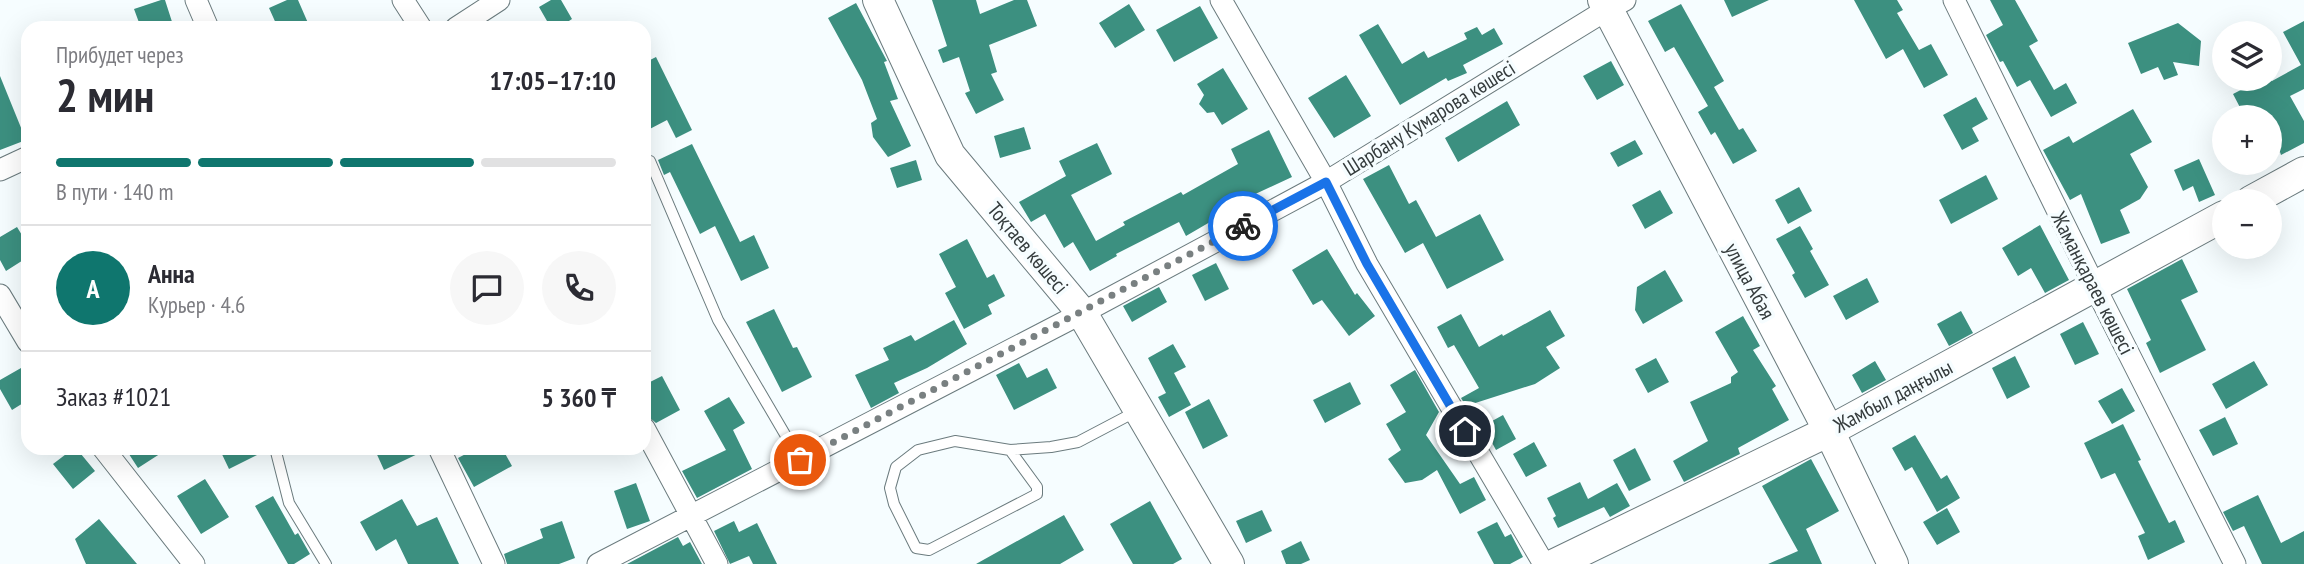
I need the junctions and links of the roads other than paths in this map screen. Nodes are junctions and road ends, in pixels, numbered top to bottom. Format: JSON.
{"nodes":[{"id":1,"x":196,"y":0,"type":"edge"},
{"id":2,"x":403,"y":0,"type":"edge"},
{"id":3,"x":499,"y":0,"type":"edge"},
{"id":4,"x":878,"y":0,"type":"edge"},
{"id":5,"x":1221,"y":0,"type":"edge"},
{"id":6,"x":1954,"y":0,"type":"edge"},
{"id":7,"x":1612,"y":3,"type":"edge"},
{"id":8,"x":205,"y":21,"type":"edge"},
{"id":9,"x":416,"y":21,"type":"edge"},
{"id":10,"x":467,"y":21,"type":"edge"},
{"id":11,"x":21,"y":160,"type":"edge"},
{"id":12,"x":651,"y":163,"type":"edge"},
{"id":13,"x":0,"y":170,"type":"edge"},
{"id":14,"x":2304,"y":172,"type":"edge"},
{"id":15,"x":1326,"y":182,"type":"junction"},
{"id":16,"x":2273,"y":189,"type":"edge"},
{"id":17,"x":2212,"y":223,"type":"edge"},
{"id":18,"x":2095,"y":287,"type":"junction"},
{"id":19,"x":0,"y":295,"type":"edge"},
{"id":20,"x":1082,"y":313,"type":"junction"},
{"id":21,"x":21,"y":330,"type":"edge"},
{"id":22,"x":1139,"y":410,"type":"junction"},
{"id":23,"x":1829,"y":432,"type":"junction"},
{"id":24,"x":651,"y":441,"type":"edge"},
{"id":25,"x":1010,"y":450,"type":"junction"},
{"id":26,"x":108,"y":455,"type":"edge"},
{"id":27,"x":277,"y":455,"type":"edge"},
{"id":28,"x":442,"y":455,"type":"edge"},
{"id":29,"x":800,"y":460,"type":"junction"},
{"id":30,"x":693,"y":516,"type":"junction"},
{"id":31,"x":194,"y":564,"type":"edge"},
{"id":32,"x":326,"y":564,"type":"edge"},
{"id":33,"x":494,"y":564,"type":"edge"},
{"id":34,"x":598,"y":564,"type":"edge"},
{"id":35,"x":717,"y":564,"type":"edge"},
{"id":36,"x":1229,"y":564,"type":"edge"},
{"id":37,"x":1544,"y":564,"type":"edge"},
{"id":38,"x":1555,"y":564,"type":"edge"},
{"id":39,"x":1893,"y":564,"type":"edge"},
{"id":40,"x":2235,"y":564,"type":"edge"}],
"edges":[{"from":1,"to":8,"type":"street"},
{"from":2,"to":9,"type":"street"},
{"from":3,"to":10,"type":"street"},
{"from":4,"to":20,"type":"street","name":"Тоқтаев көшесі"},
{"from":5,"to":15,"type":"street"},
{"from":6,"to":18,"type":"street","name":"Жаманқараев көшесі"},
{"from":7,"to":15,"type":"street","name":"Шарбану Кумарова көшесі"},
{"from":7,"to":23,"type":"street","name":"улица Абая"},
{"from":11,"to":13,"type":"street"},
{"from":12,"to":29,"type":"lane"},
{"from":14,"to":16,"type":"street"},
{"from":15,"to":20,"type":"street","name":"Шарбану Кумарова көшесі"},
{"from":15,"to":37,"type":"street"},
{"from":17,"to":18,"type":"street","name":"Жамбыл даңғылы"},
{"from":18,"to":23,"type":"street","name":"Жамбыл даңғылы"},
{"from":18,"to":40,"type":"street","name":"Жаманқараев көшесі"},
{"from":19,"to":21,"type":"street"},
{"from":20,"to":22,"type":"street","name":"Тоқтаев көшесі"},
{"from":20,"to":29,"type":"street","name":"Шарбану Кумарова көшесі"},
{"from":22,"to":25,"type":"lane"},
{"from":22,"to":36,"type":"street","name":"Тоқтаев көшесі"},
{"from":23,"to":38,"type":"street","name":"Жамбыл даңғылы"},
{"from":23,"to":39,"type":"street","name":"улица Абая"},
{"from":24,"to":30,"type":"street"},
{"from":25,"to":25,"type":"lane"},
{"from":26,"to":31,"type":"street"},
{"from":27,"to":32,"type":"lane"},
{"from":28,"to":33,"type":"street"},
{"from":29,"to":30,"type":"street","name":"Шарбану Кумарова көшесі"},
{"from":30,"to":34,"type":"street","name":"Шарбану Кумарова көшесі"},
{"from":30,"to":35,"type":"street"}]}
